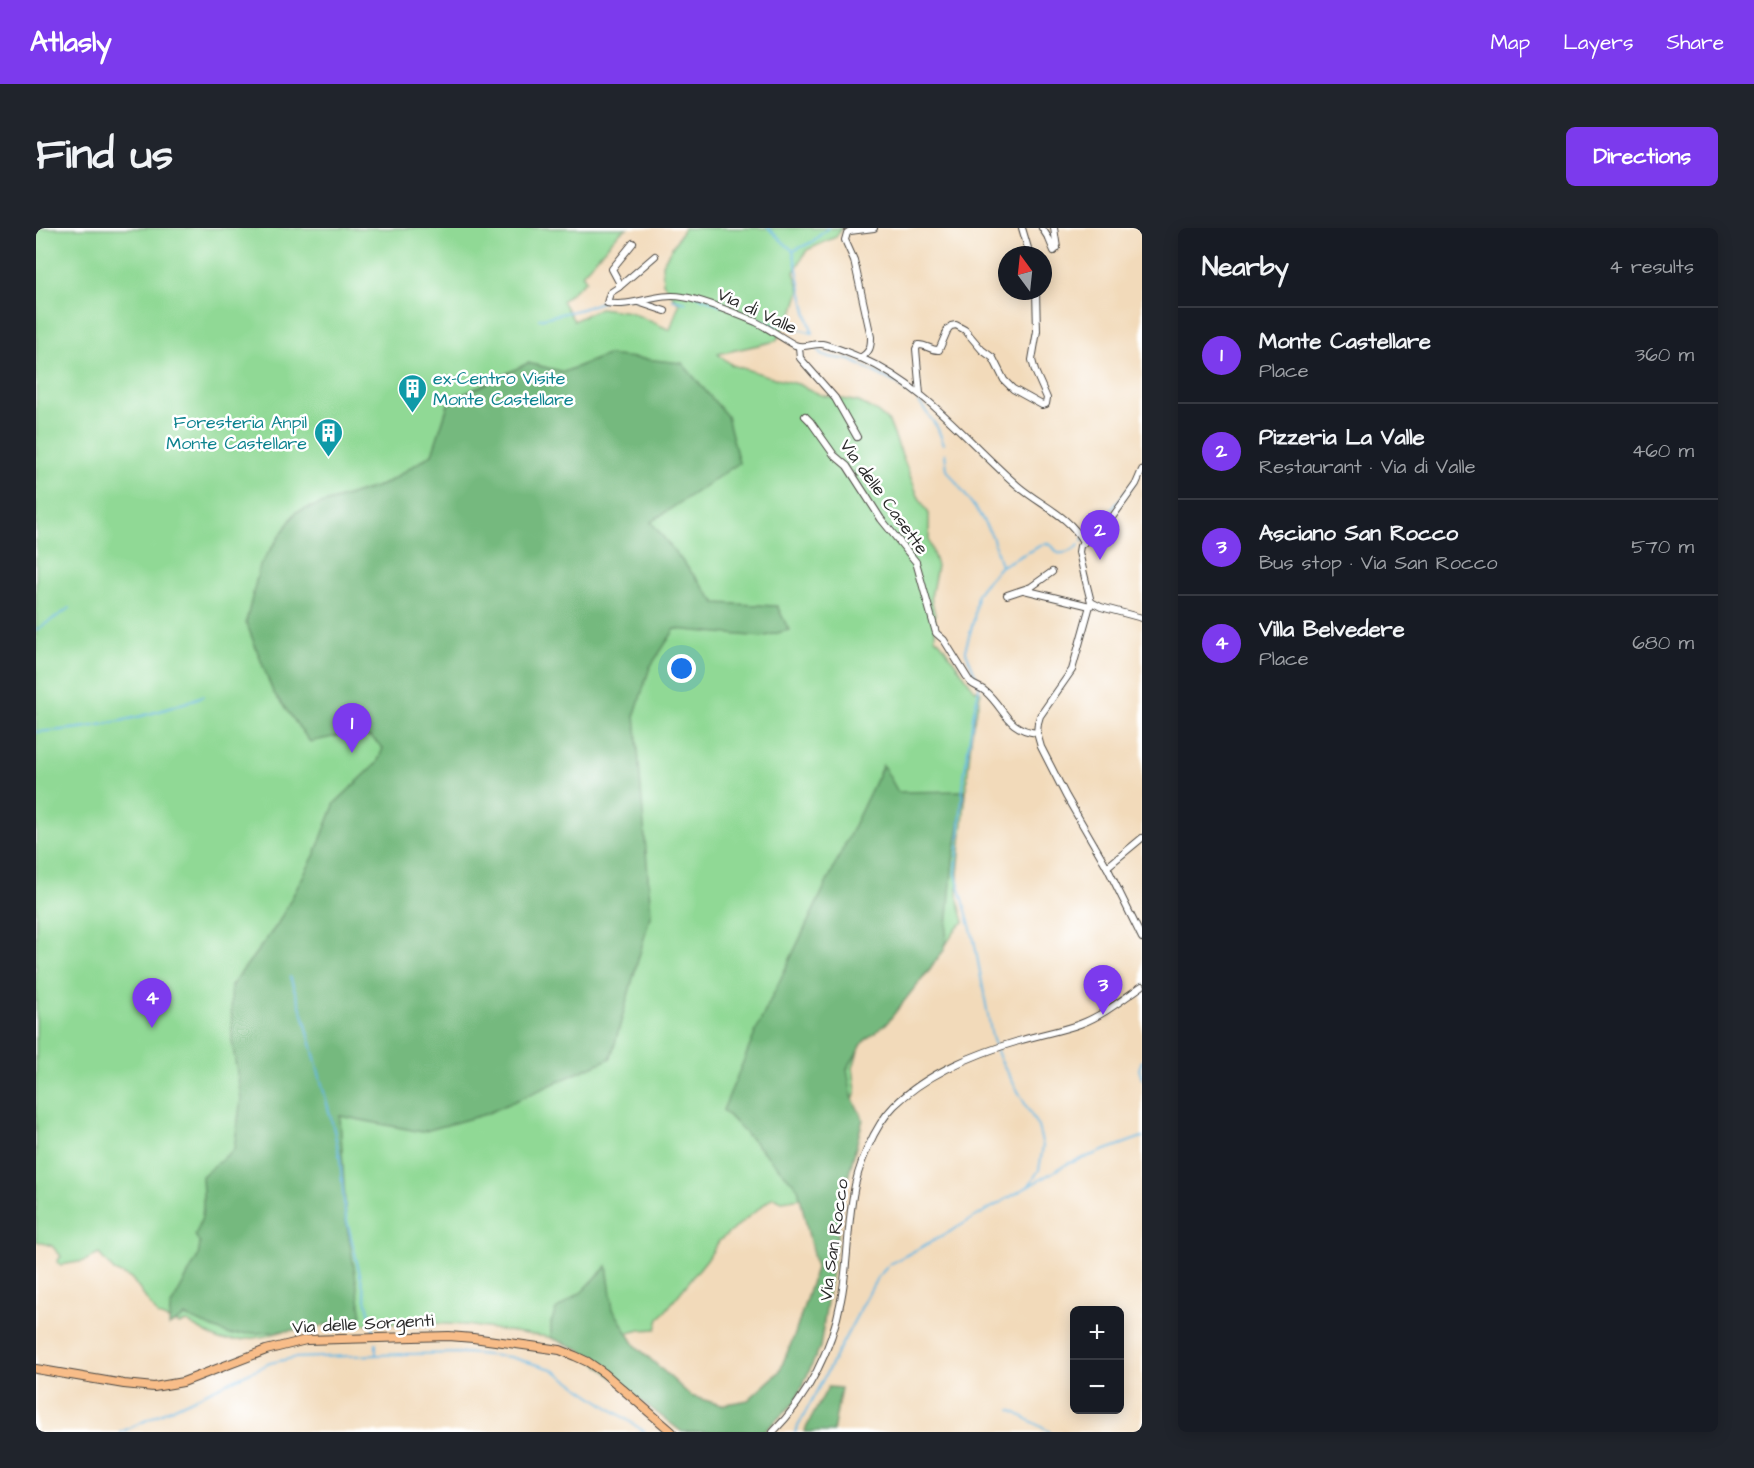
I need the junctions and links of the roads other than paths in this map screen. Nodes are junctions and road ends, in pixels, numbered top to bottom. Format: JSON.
{"nodes":[{"id":1,"x":874,"y":228,"type":"edge"},
{"id":2,"x":1022,"y":228,"type":"edge"},
{"id":3,"x":1042,"y":228,"type":"edge"},
{"id":4,"x":1054,"y":228,"type":"edge"},
{"id":5,"x":633,"y":243,"type":"dead end"},
{"id":6,"x":1027,"y":246,"type":"edge"},
{"id":7,"x":655,"y":256,"type":"dead end"},
{"id":8,"x":619,"y":287,"type":"junction"},
{"id":9,"x":1036,"y":300,"type":"edge"},
{"id":10,"x":637,"y":302,"type":"junction"},
{"id":11,"x":665,"y":311,"type":"dead end"},
{"id":12,"x":799,"y":347,"type":"junction"},
{"id":13,"x":860,"y":358,"type":"junction"},
{"id":14,"x":920,"y":394,"type":"junction"},
{"id":15,"x":805,"y":416,"type":"dead end"},
{"id":16,"x":857,"y":437,"type":"dead end"},
{"id":17,"x":1141,"y":473,"type":"edge"},
{"id":18,"x":1082,"y":539,"type":"junction"},
{"id":19,"x":1052,"y":572,"type":"dead end"},
{"id":20,"x":1024,"y":590,"type":"junction"},
{"id":21,"x":1007,"y":595,"type":"dead end"},
{"id":22,"x":1091,"y":604,"type":"junction"},
{"id":23,"x":1142,"y":618,"type":"edge"},
{"id":24,"x":1037,"y":733,"type":"junction"},
{"id":25,"x":1142,"y":838,"type":"edge"},
{"id":26,"x":1107,"y":867,"type":"junction"},
{"id":27,"x":1142,"y":938,"type":"edge"},
{"id":28,"x":1142,"y":986,"type":"edge"},
{"id":29,"x":36,"y":1369,"type":"edge"},
{"id":30,"x":672,"y":1432,"type":"edge"},
{"id":31,"x":773,"y":1432,"type":"edge"}],
"edges":[{"from":1,"to":13,"type":"street"},
{"from":2,"to":6,"type":"street"},
{"from":3,"to":4,"type":"street"},
{"from":5,"to":8,"type":"street"},
{"from":7,"to":8,"type":"street"},
{"from":8,"to":10,"type":"street","name":"Via di Valle"},
{"from":9,"to":14,"type":"street"},
{"from":10,"to":11,"type":"street"},
{"from":10,"to":12,"type":"street","name":"Via di Valle"},
{"from":12,"to":13,"type":"street","name":"Via di Valle"},
{"from":12,"to":16,"type":"street","name":"Via delle Casette"},
{"from":13,"to":14,"type":"street","name":"Via di Valle"},
{"from":14,"to":18,"type":"street","name":"Via di Valle"},
{"from":15,"to":24,"type":"street","name":"Via delle Casette"},
{"from":17,"to":18,"type":"street"},
{"from":18,"to":22,"type":"street"},
{"from":19,"to":20,"type":"street"},
{"from":20,"to":21,"type":"street"},
{"from":20,"to":22,"type":"street"},
{"from":22,"to":23,"type":"street"},
{"from":22,"to":24,"type":"street"},
{"from":24,"to":26,"type":"street"},
{"from":25,"to":26,"type":"street"},
{"from":26,"to":27,"type":"street"},
{"from":28,"to":31,"type":"street","name":"Via San Rocco"},
{"from":29,"to":30,"type":"main road","name":"Via delle Sorgenti"}]}
